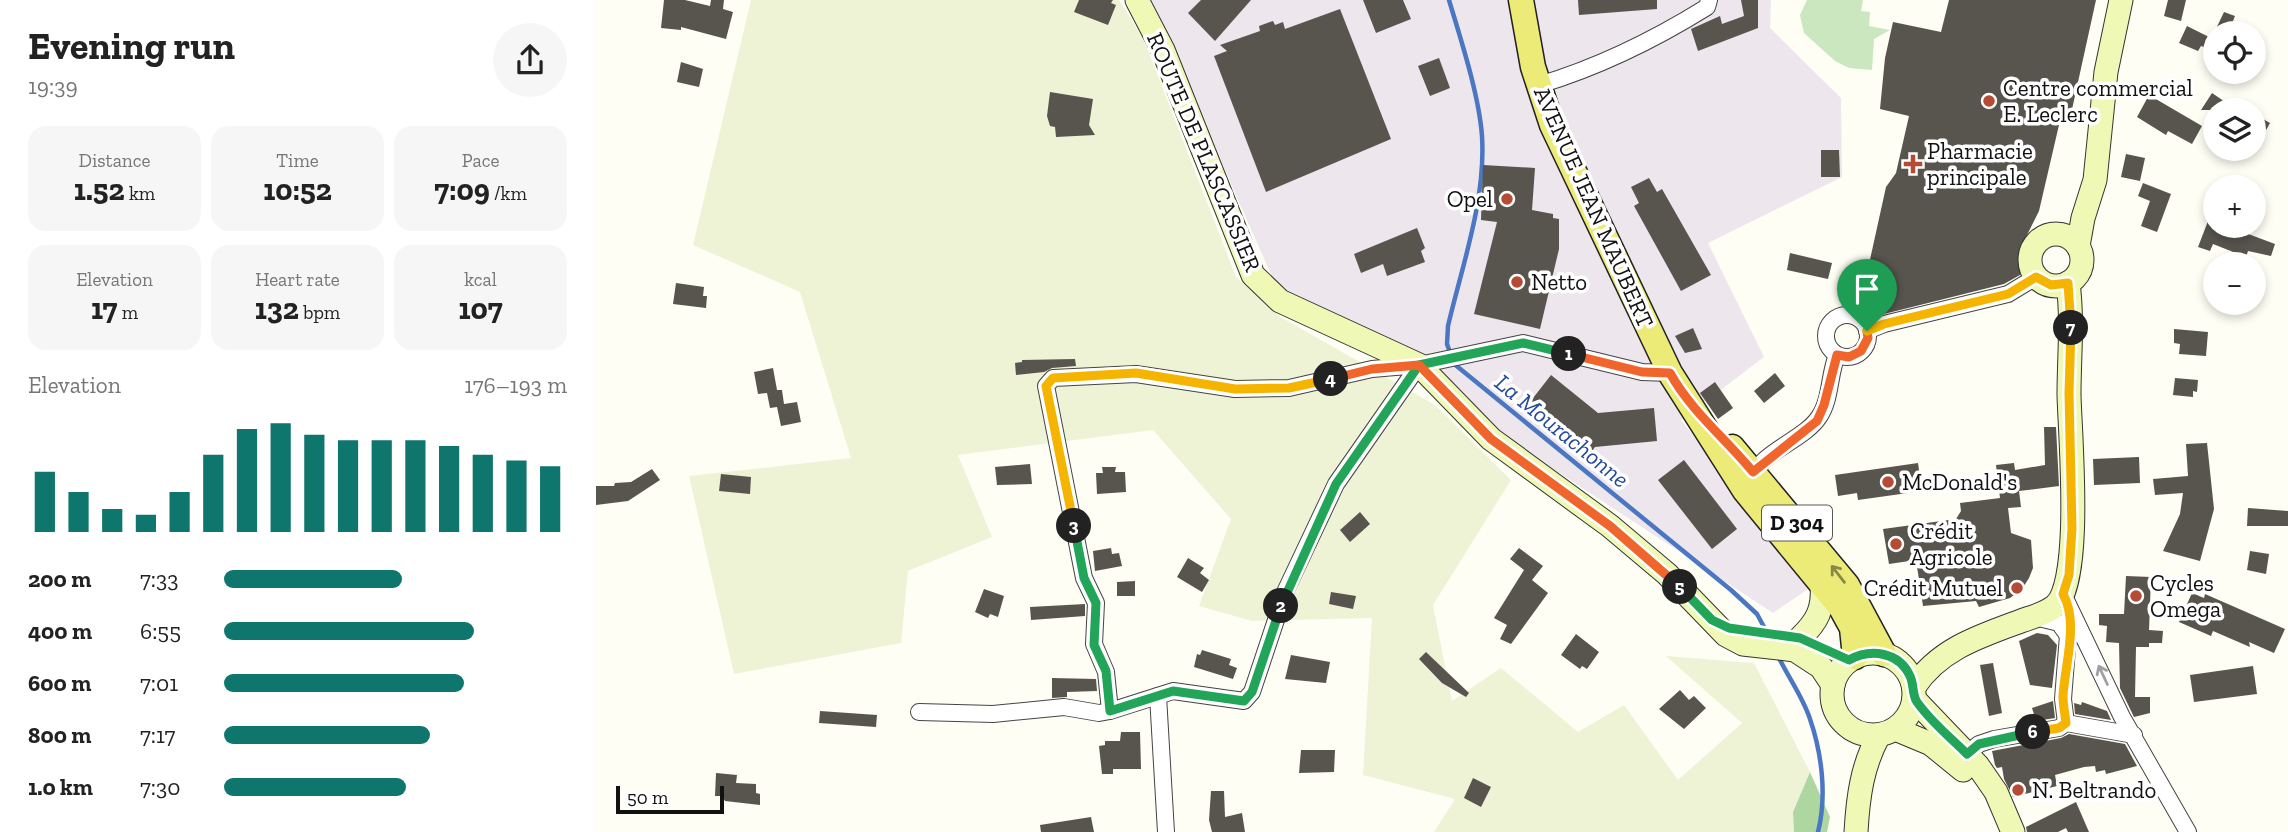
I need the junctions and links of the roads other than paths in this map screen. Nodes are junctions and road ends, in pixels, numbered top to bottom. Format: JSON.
{"nodes":[{"id":1,"x":1137,"y":0,"type":"edge"},
{"id":2,"x":1521,"y":0,"type":"edge"},
{"id":3,"x":1709,"y":0,"type":"edge"},
{"id":4,"x":2121,"y":0,"type":"edge"},
{"id":5,"x":1539,"y":85,"type":"junction"},
{"id":6,"x":2071,"y":241,"type":"junction"},
{"id":7,"x":2036,"y":277,"type":"junction"},
{"id":8,"x":2068,"y":283,"type":"junction"},
{"id":9,"x":1867,"y":331,"type":"junction"},
{"id":10,"x":1837,"y":355,"type":"junction"},
{"id":11,"x":1419,"y":365,"type":"junction"},
{"id":12,"x":1670,"y":373,"type":"junction"},
{"id":13,"x":1692,"y":406,"type":"junction"},
{"id":14,"x":1753,"y":472,"type":"junction"},
{"id":15,"x":1796,"y":551,"type":"junction"},
{"id":16,"x":1822,"y":585,"type":"junction"},
{"id":17,"x":2066,"y":599,"type":"junction"},
{"id":18,"x":2035,"y":617,"type":"junction"},
{"id":19,"x":2076,"y":634,"type":"junction"},
{"id":20,"x":1791,"y":641,"type":"junction"},
{"id":21,"x":1949,"y":651,"type":"junction"},
{"id":22,"x":1891,"y":657,"type":"junction"},
{"id":23,"x":1852,"y":658,"type":"junction"},
{"id":24,"x":1833,"y":685,"type":"junction"},
{"id":25,"x":1914,"y":693,"type":"junction"},
{"id":26,"x":1159,"y":696,"type":"junction"},
{"id":27,"x":1110,"y":711,"type":"junction"},
{"id":28,"x":919,"y":712,"type":"dead end"},
{"id":29,"x":2066,"y":723,"type":"junction"},
{"id":30,"x":1848,"y":727,"type":"junction"},
{"id":31,"x":1887,"y":732,"type":"junction"},
{"id":32,"x":2134,"y":735,"type":"junction"},
{"id":33,"x":1967,"y":754,"type":"junction"},
{"id":34,"x":1860,"y":784,"type":"junction"},
{"id":35,"x":1166,"y":832,"type":"edge"},
{"id":36,"x":1856,"y":832,"type":"edge"},
{"id":37,"x":2012,"y":832,"type":"edge"},
{"id":38,"x":2188,"y":832,"type":"edge"}],
"edges":[{"from":1,"to":11,"type":"street","name":"ROUTE DE PLASCASSIER"},
{"from":2,"to":5,"type":"main road","name":"AVENUE JEAN MAUBERT","number":"D 304"},
{"from":3,"to":5,"type":"street"},
{"from":4,"to":6,"type":"street"},
{"from":5,"to":12,"type":"main road","name":"AVENUE JEAN MAUBERT","number":"D 304"},
{"from":6,"to":7,"type":"street"},
{"from":6,"to":8,"type":"street"},
{"from":7,"to":8,"type":"street"},
{"from":7,"to":9,"type":"street"},
{"from":8,"to":17,"type":"street"},
{"from":9,"to":10,"type":"street"},
{"from":9,"to":10,"type":"street"},
{"from":10,"to":14,"type":"street"},
{"from":11,"to":12,"type":"street"},
{"from":11,"to":20,"type":"street","name":"ROUTE DE PLASCASSIER"},
{"from":11,"to":26,"type":"street"},
{"from":11,"to":27,"type":"street"},
{"from":12,"to":13,"type":"main road","name":"AVENUE JEAN MAUBERT","number":"D 304"},
{"from":13,"to":14,"type":"main road","name":"AVENUE JEAN MAUBERT","number":"D 304"},
{"from":13,"to":15,"type":"main road","name":"AVENUE JEAN MAUBERT","number":"D 304"},
{"from":14,"to":15,"type":"street"},
{"from":22,"to":14,"type":"main road","name":"AVENUE JEAN MAUBERT","number":"D 304","one_way":true},
{"from":15,"to":16,"type":"main road","name":"AVENUE JEAN MAUBERT","number":"D 304"},
{"from":16,"to":20,"type":"street"},
{"from":16,"to":23,"type":"main road","name":"AVENUE JEAN MAUBERT","number":"D 304"},
{"from":17,"to":18,"type":"street"},
{"from":17,"to":19,"type":"street"},
{"from":18,"to":19,"type":"street"},
{"from":18,"to":21,"type":"street"},
{"from":19,"to":29,"type":"street"},
{"from":32,"to":19,"type":"street","one_way":true},
{"from":20,"to":23,"type":"street","name":"ROUTE DE PLASCASSIER"},
{"from":20,"to":24,"type":"street","name":"ROUTE DE PLASCASSIER"},
{"from":21,"to":22,"type":"street"},
{"from":21,"to":25,"type":"street"},
{"from":22,"to":23,"type":"street"},
{"from":22,"to":25,"type":"street"},
{"from":23,"to":24,"type":"street"},
{"from":24,"to":30,"type":"street"},
{"from":25,"to":31,"type":"street"},
{"from":25,"to":33,"type":"street"},
{"from":26,"to":27,"type":"street"},
{"from":26,"to":35,"type":"street"},
{"from":27,"to":28,"type":"street"},
{"from":29,"to":32,"type":"street"},
{"from":29,"to":33,"type":"street"},
{"from":30,"to":31,"type":"street"},
{"from":30,"to":34,"type":"street"},
{"from":31,"to":34,"type":"street"},
{"from":31,"to":37,"type":"street"},
{"from":32,"to":38,"type":"street"},
{"from":33,"to":37,"type":"street"},
{"from":34,"to":36,"type":"street"}]}
